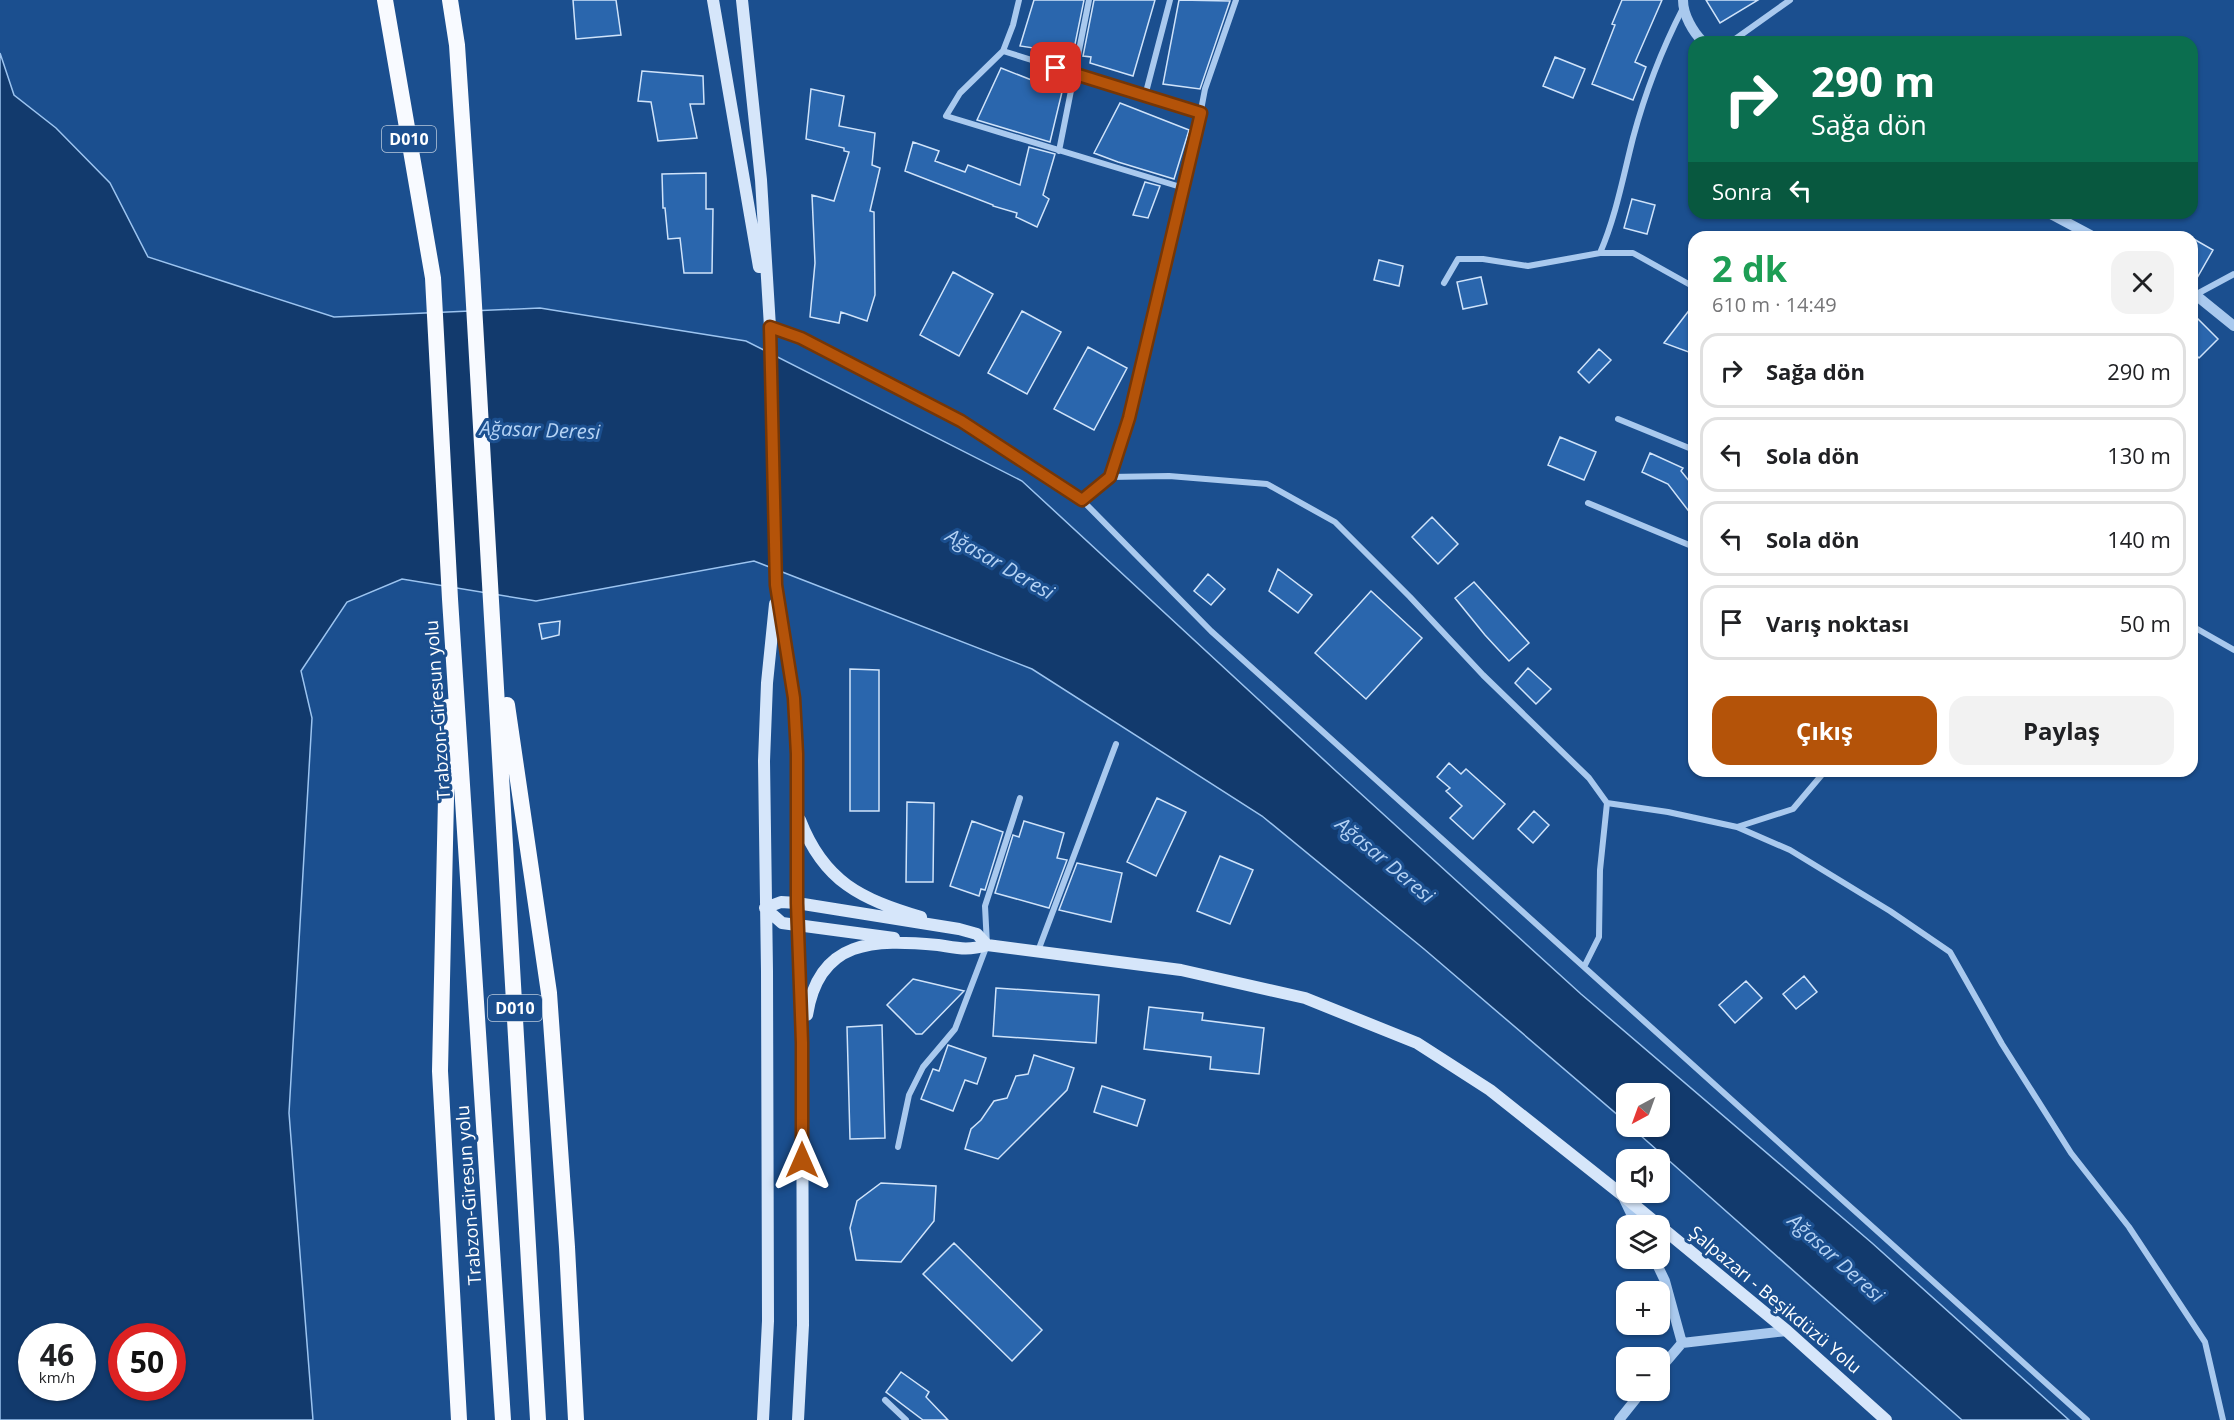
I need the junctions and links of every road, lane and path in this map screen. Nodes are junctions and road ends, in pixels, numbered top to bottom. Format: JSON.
{"nodes":[{"id":1,"x":385,"y":0,"type":"edge"},
{"id":2,"x":450,"y":0,"type":"edge"},
{"id":3,"x":714,"y":0,"type":"edge"},
{"id":4,"x":742,"y":0,"type":"edge"},
{"id":5,"x":1019,"y":0,"type":"edge"},
{"id":6,"x":1089,"y":0,"type":"edge"},
{"id":7,"x":1170,"y":0,"type":"edge"},
{"id":8,"x":1236,"y":0,"type":"edge"},
{"id":9,"x":1790,"y":0,"type":"edge"},
{"id":10,"x":1683,"y":4,"type":"edge"},
{"id":11,"x":1697,"y":36,"type":"edge"},
{"id":12,"x":1739,"y":36,"type":"edge"},
{"id":13,"x":1003,"y":51,"type":"junction"},
{"id":14,"x":1073,"y":73,"type":"junction"},
{"id":15,"x":1145,"y":96,"type":"junction"},
{"id":16,"x":1201,"y":113,"type":"junction"},
{"id":17,"x":1059,"y":151,"type":"junction"},
{"id":18,"x":1184,"y":188,"type":"junction"},
{"id":19,"x":2060,"y":219,"type":"edge"},
{"id":20,"x":2083,"y":231,"type":"edge"},
{"id":21,"x":1600,"y":253,"type":"junction"},
{"id":22,"x":2234,"y":274,"type":"edge"},
{"id":23,"x":1444,"y":284,"type":"dead end"},
{"id":24,"x":1688,"y":284,"type":"edge"},
{"id":25,"x":2198,"y":292,"type":"edge"},
{"id":26,"x":2198,"y":298,"type":"edge"},
{"id":27,"x":2234,"y":326,"type":"edge"},
{"id":28,"x":770,"y":327,"type":"junction"},
{"id":29,"x":1618,"y":419,"type":"dead end"},
{"id":30,"x":1688,"y":448,"type":"edge"},
{"id":31,"x":1110,"y":477,"type":"junction"},
{"id":32,"x":1082,"y":500,"type":"junction"},
{"id":33,"x":1588,"y":503,"type":"dead end"},
{"id":34,"x":1688,"y":545,"type":"edge"},
{"id":35,"x":776,"y":585,"type":"junction"},
{"id":36,"x":491,"y":597,"type":"junction"},
{"id":37,"x":450,"y":599,"type":"junction"},
{"id":38,"x":2198,"y":629,"type":"edge"},
{"id":39,"x":2234,"y":650,"type":"edge"},
{"id":40,"x":1116,"y":744,"type":"dead end"},
{"id":41,"x":1821,"y":777,"type":"edge"},
{"id":42,"x":1020,"y":798,"type":"dead end"},
{"id":43,"x":1607,"y":803,"type":"junction"},
{"id":44,"x":797,"y":811,"type":"junction"},
{"id":45,"x":1737,"y":827,"type":"junction"},
{"id":46,"x":797,"y":903,"type":"junction"},
{"id":47,"x":765,"y":908,"type":"junction"},
{"id":48,"x":797,"y":925,"type":"junction"},
{"id":49,"x":959,"y":928,"type":"junction"},
{"id":50,"x":936,"y":945,"type":"junction"},
{"id":51,"x":987,"y":945,"type":"junction"},
{"id":52,"x":1038,"y":951,"type":"junction"},
{"id":53,"x":1584,"y":967,"type":"junction"},
{"id":54,"x":802,"y":1043,"type":"junction"},
{"id":55,"x":898,"y":1147,"type":"dead end"},
{"id":56,"x":1616,"y":1190,"type":"edge"},
{"id":57,"x":1632,"y":1203,"type":"edge"},
{"id":58,"x":1659,"y":1269,"type":"edge"},
{"id":59,"x":1788,"y":1331,"type":"junction"},
{"id":60,"x":1682,"y":1342,"type":"junction"},
{"id":61,"x":1670,"y":1357,"type":"edge"},
{"id":62,"x":885,"y":1400,"type":"dead end"},
{"id":63,"x":1633,"y":1401,"type":"edge"},
{"id":64,"x":459,"y":1420,"type":"edge"},
{"id":65,"x":503,"y":1420,"type":"edge"},
{"id":66,"x":538,"y":1420,"type":"edge"},
{"id":67,"x":576,"y":1420,"type":"edge"},
{"id":68,"x":763,"y":1420,"type":"edge"},
{"id":69,"x":798,"y":1420,"type":"edge"},
{"id":70,"x":906,"y":1420,"type":"edge"},
{"id":71,"x":1618,"y":1420,"type":"edge"},
{"id":72,"x":1886,"y":1420,"type":"edge"},
{"id":73,"x":2087,"y":1420,"type":"edge"},
{"id":74,"x":2223,"y":1420,"type":"edge"}],
"edges":[{"from":1,"to":37,"type":"highway","name":"Trabzon-Giresun yolu","number":"D010"},
{"from":2,"to":36,"type":"highway","number":"D010"},
{"from":3,"to":28,"type":"main road"},
{"from":4,"to":28,"type":"main road"},
{"from":5,"to":13,"type":"street"},
{"from":6,"to":14,"type":"street"},
{"from":7,"to":15,"type":"street"},
{"from":8,"to":16,"type":"street"},
{"from":9,"to":12,"type":"street"},
{"from":10,"to":11,"type":"street"},
{"from":10,"to":21,"type":"street"},
{"from":13,"to":14,"type":"street"},
{"from":13,"to":17,"type":"street"},
{"from":14,"to":15,"type":"street"},
{"from":14,"to":17,"type":"street"},
{"from":15,"to":16,"type":"street"},
{"from":16,"to":18,"type":"street"},
{"from":17,"to":18,"type":"street"},
{"from":18,"to":31,"type":"street"},
{"from":19,"to":20,"type":"street"},
{"from":21,"to":23,"type":"street"},
{"from":21,"to":24,"type":"street"},
{"from":22,"to":25,"type":"street"},
{"from":26,"to":27,"type":"street"},
{"from":28,"to":32,"type":"street"},
{"from":28,"to":35,"type":"main road"},
{"from":29,"to":30,"type":"street"},
{"from":31,"to":32,"type":"street"},
{"from":31,"to":43,"type":"street"},
{"from":32,"to":53,"type":"street"},
{"from":33,"to":34,"type":"street"},
{"from":35,"to":44,"type":"main road"},
{"from":35,"to":47,"type":"main road"},
{"from":36,"to":66,"type":"highway","number":"D010"},
{"from":36,"to":67,"type":"highway"},
{"from":37,"to":64,"type":"highway"},
{"from":37,"to":65,"type":"highway","name":"Trabzon-Giresun yolu","number":"D010"},
{"from":38,"to":39,"type":"street"},
{"from":40,"to":52,"type":"street"},
{"from":41,"to":45,"type":"street"},
{"from":42,"to":51,"type":"street"},
{"from":43,"to":45,"type":"street"},
{"from":43,"to":53,"type":"street"},
{"from":44,"to":46,"type":"main road"},
{"from":44,"to":49,"type":"main road"},
{"from":45,"to":74,"type":"street"},
{"from":46,"to":47,"type":"main road"},
{"from":46,"to":48,"type":"main road"},
{"from":46,"to":49,"type":"main road"},
{"from":47,"to":48,"type":"main road"},
{"from":47,"to":68,"type":"main road"},
{"from":48,"to":50,"type":"main road"},
{"from":48,"to":54,"type":"main road"},
{"from":49,"to":51,"type":"main road"},
{"from":50,"to":51,"type":"main road"},
{"from":50,"to":54,"type":"main road"},
{"from":51,"to":52,"type":"main road","name":"Şalpazarı - Beşikdüzü Yolu"},
{"from":51,"to":55,"type":"street"},
{"from":52,"to":56,"type":"main road","name":"Şalpazarı - Beşikdüzü Yolu"},
{"from":53,"to":73,"type":"street"},
{"from":54,"to":69,"type":"main road"},
{"from":57,"to":59,"type":"main road","name":"Şalpazarı - Beşikdüzü Yolu"},
{"from":58,"to":60,"type":"street"},
{"from":59,"to":60,"type":"street"},
{"from":59,"to":72,"type":"main road","name":"Şalpazarı - Beşikdüzü Yolu"},
{"from":60,"to":61,"type":"street"},
{"from":62,"to":70,"type":"street"},
{"from":63,"to":71,"type":"street"}]}
